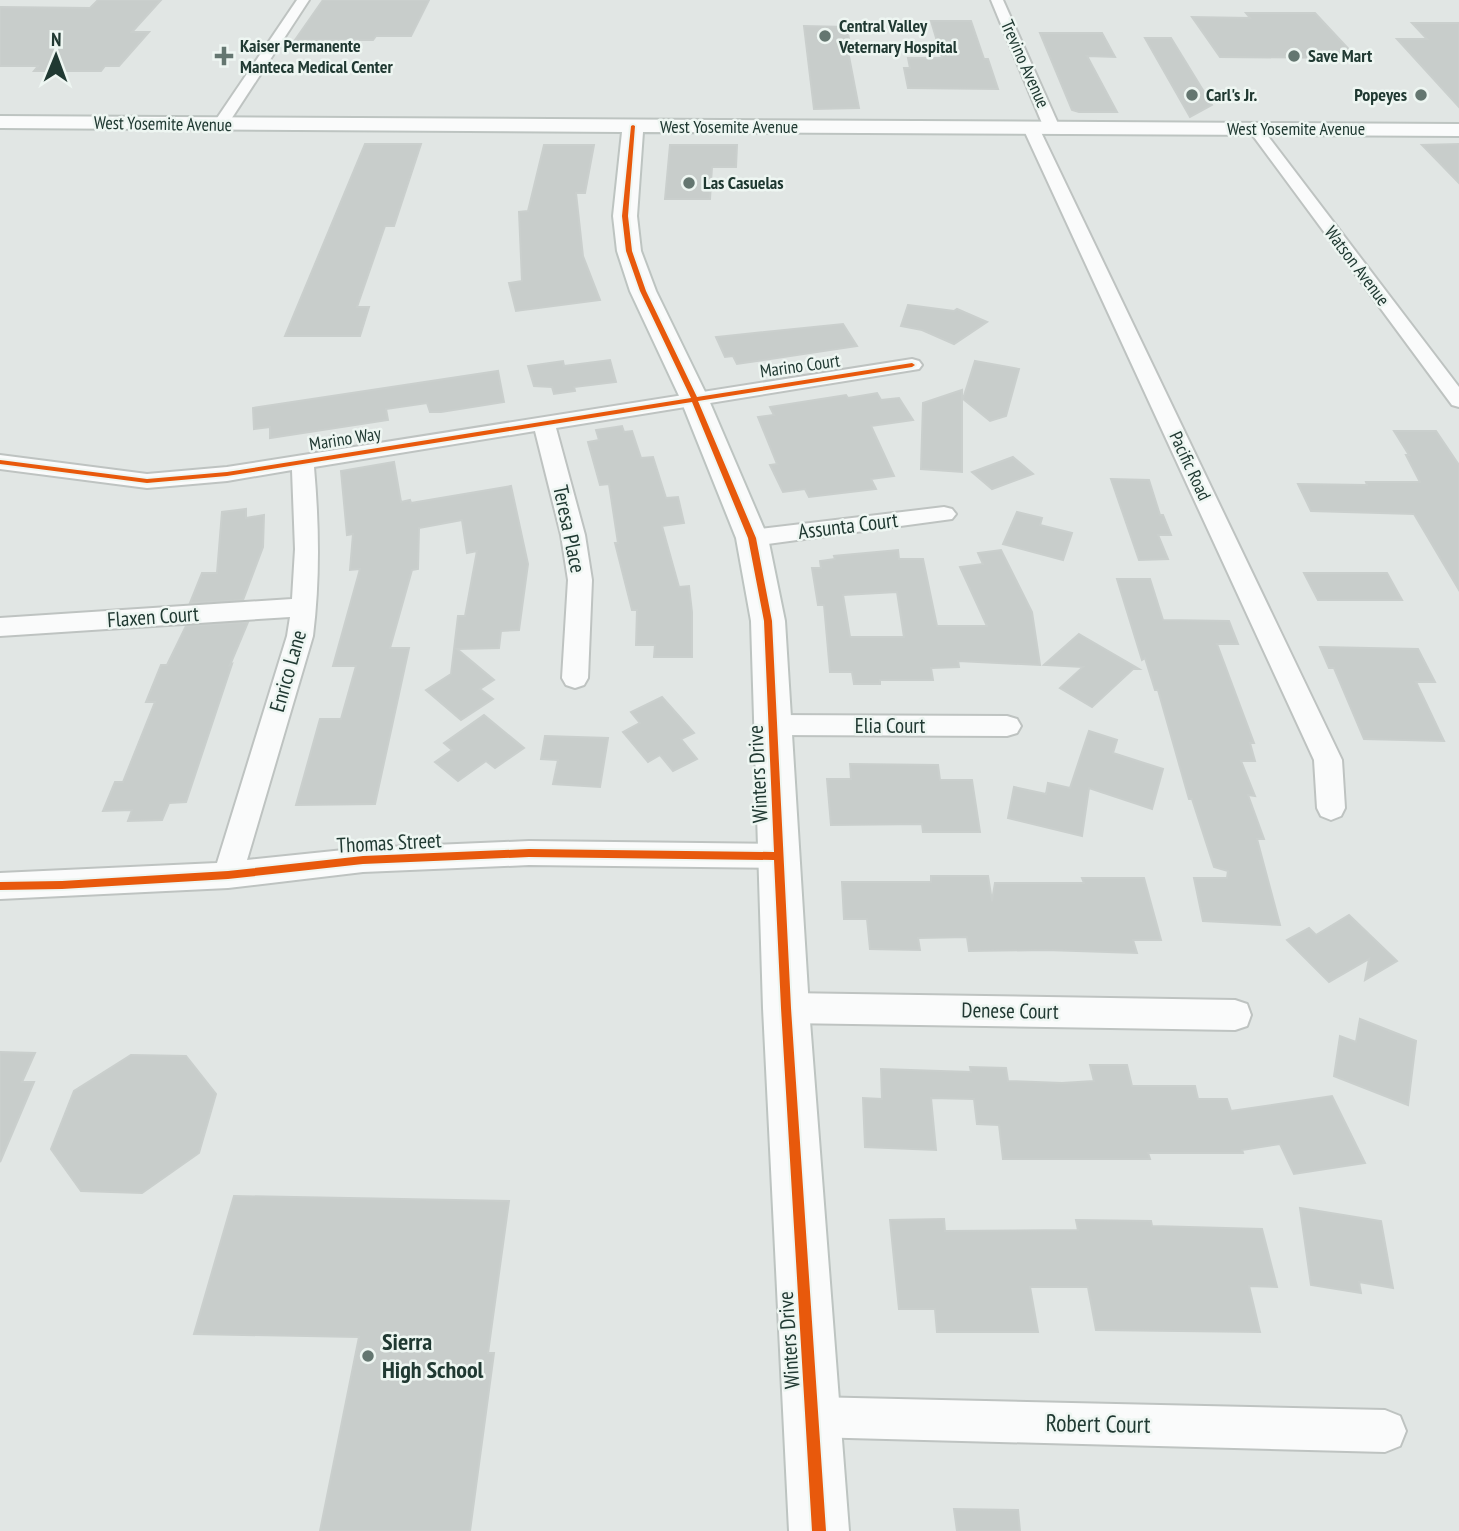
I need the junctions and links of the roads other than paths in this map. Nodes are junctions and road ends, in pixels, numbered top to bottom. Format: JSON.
{"nodes":[{"id":1,"x":303,"y":0,"type":"edge"},
{"id":2,"x":997,"y":0,"type":"edge"},
{"id":3,"x":0,"y":122,"type":"edge"},
{"id":4,"x":221,"y":124,"type":"junction"},
{"id":5,"x":633,"y":126,"type":"junction"},
{"id":6,"x":1042,"y":128,"type":"junction"},
{"id":7,"x":1256,"y":130,"type":"junction"},
{"id":8,"x":1459,"y":130,"type":"edge"},
{"id":9,"x":912,"y":365,"type":"dead end"},
{"id":10,"x":694,"y":398,"type":"junction"},
{"id":11,"x":1459,"y":401,"type":"edge"},
{"id":12,"x":544,"y":424,"type":"junction"},
{"id":13,"x":0,"y":462,"type":"edge"},
{"id":14,"x":303,"y":462,"type":"junction"},
{"id":15,"x":944,"y":514,"type":"dead end"},
{"id":16,"x":752,"y":538,"type":"junction"},
{"id":17,"x":305,"y":607,"type":"junction"},
{"id":18,"x":0,"y":627,"type":"edge"},
{"id":19,"x":575,"y":678,"type":"dead end"},
{"id":20,"x":773,"y":725,"type":"junction"},
{"id":21,"x":1007,"y":726,"type":"dead end"},
{"id":22,"x":1331,"y":808,"type":"dead end"},
{"id":23,"x":780,"y":856,"type":"junction"},
{"id":24,"x":228,"y":875,"type":"junction"},
{"id":25,"x":0,"y":886,"type":"edge"},
{"id":26,"x":786,"y":1008,"type":"junction"},
{"id":27,"x":1235,"y":1015,"type":"dead end"},
{"id":28,"x":811,"y":1417,"type":"junction"},
{"id":29,"x":1385,"y":1431,"type":"dead end"},
{"id":30,"x":819,"y":1531,"type":"edge"}],
"edges":[{"from":1,"to":4,"type":"street"},
{"from":2,"to":6,"type":"street","name":"Trevino Avenue"},
{"from":3,"to":4,"type":"main road","name":"West Yosemite Avenue"},
{"from":4,"to":5,"type":"main road","name":"West Yosemite Avenue"},
{"from":5,"to":6,"type":"main road","name":"West Yosemite Avenue"},
{"from":5,"to":10,"type":"main road","name":"Winters Drive"},
{"from":6,"to":7,"type":"main road","name":"West Yosemite Avenue"},
{"from":6,"to":22,"type":"street","name":"Pacific Road"},
{"from":7,"to":8,"type":"main road","name":"West Yosemite Avenue"},
{"from":7,"to":11,"type":"street","name":"Watson Avenue"},
{"from":9,"to":10,"type":"street","name":"Marino Court"},
{"from":10,"to":12,"type":"street","name":"Marino Way"},
{"from":10,"to":16,"type":"main road","name":"Winters Drive"},
{"from":12,"to":14,"type":"street","name":"Marino Way"},
{"from":12,"to":19,"type":"street","name":"Teresa Place"},
{"from":13,"to":14,"type":"street","name":"Marino Way"},
{"from":14,"to":17,"type":"street","name":"Enrico Lane"},
{"from":15,"to":16,"type":"street","name":"Assunta Court"},
{"from":16,"to":20,"type":"main road","name":"Winters Drive"},
{"from":17,"to":18,"type":"street","name":"Flaxen Court"},
{"from":17,"to":24,"type":"street","name":"Enrico Lane"},
{"from":20,"to":21,"type":"street","name":"Elia Court"},
{"from":20,"to":23,"type":"main road","name":"Winters Drive"},
{"from":23,"to":24,"type":"street","name":"Thomas Street"},
{"from":23,"to":26,"type":"main road","name":"Winters Drive"},
{"from":24,"to":25,"type":"street","name":"Thomas Street"},
{"from":26,"to":27,"type":"street","name":"Denese Court"},
{"from":26,"to":28,"type":"main road","name":"Winters Drive"},
{"from":28,"to":29,"type":"street","name":"Robert Court"},
{"from":28,"to":30,"type":"main road","name":"Winters Drive"}]}
